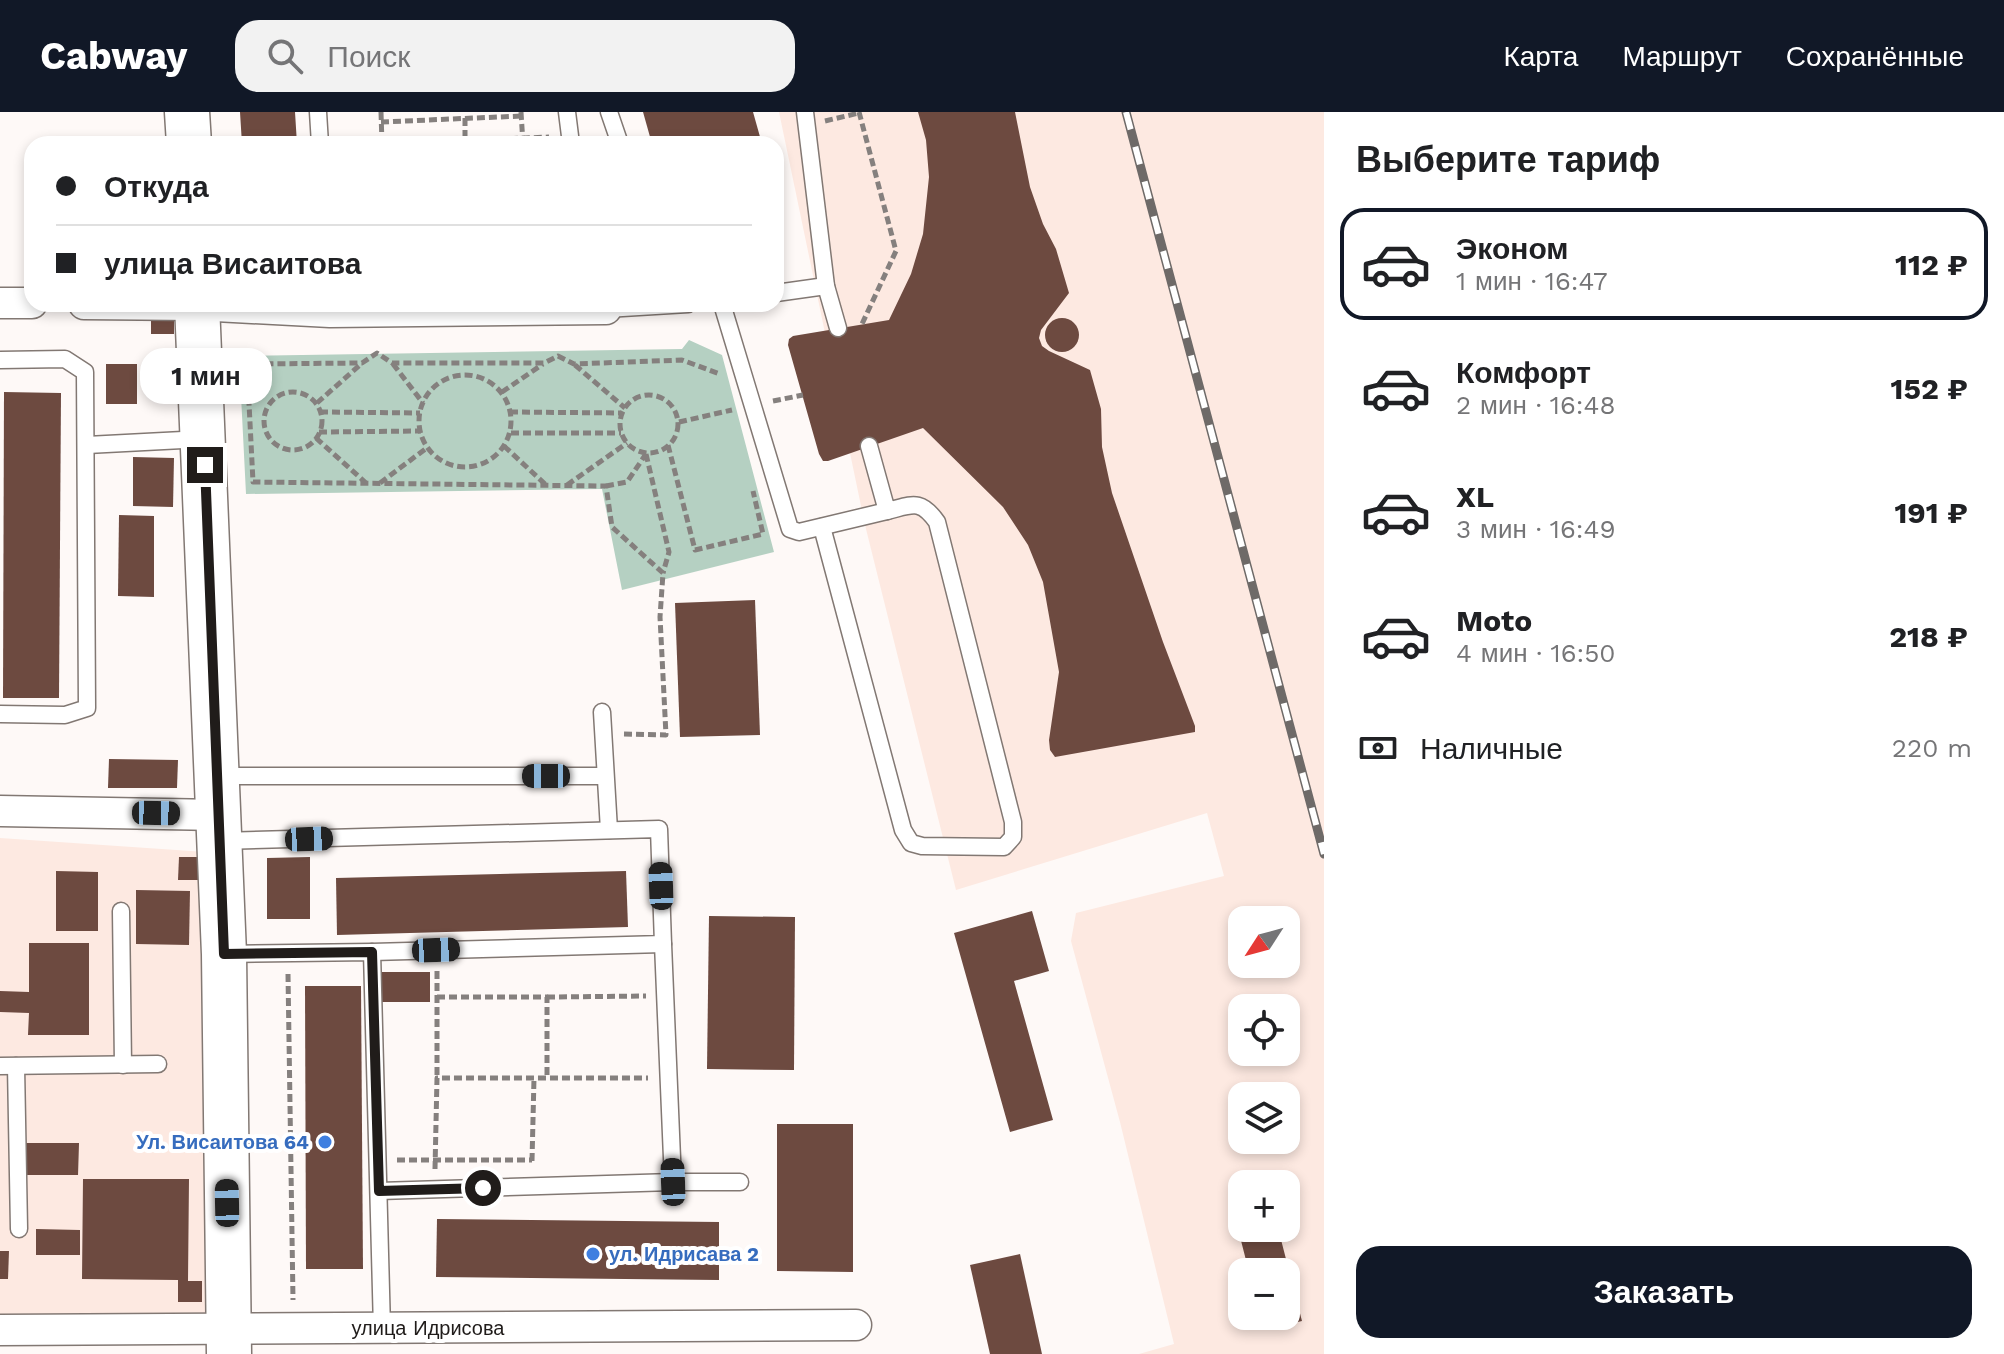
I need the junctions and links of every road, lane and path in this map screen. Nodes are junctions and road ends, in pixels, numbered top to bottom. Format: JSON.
{"nodes":[{"id":1,"x":187,"y":112,"type":"edge"},
{"id":2,"x":318,"y":112,"type":"edge"},
{"id":3,"x":381,"y":112,"type":"edge"},
{"id":4,"x":567,"y":112,"type":"edge"},
{"id":5,"x":609,"y":112,"type":"edge"},
{"id":6,"x":859,"y":112,"type":"edge"},
{"id":7,"x":522,"y":114,"type":"edge"},
{"id":8,"x":465,"y":118,"type":"junction"},
{"id":9,"x":806,"y":118,"type":"edge"},
{"id":10,"x":381,"y":122,"type":"junction"},
{"id":11,"x":188,"y":136,"type":"edge"},
{"id":12,"x":320,"y":136,"type":"edge"},
{"id":13,"x":382,"y":136,"type":"edge"},
{"id":14,"x":465,"y":136,"type":"edge"},
{"id":15,"x":523,"y":136,"type":"edge"},
{"id":16,"x":570,"y":136,"type":"edge"},
{"id":17,"x":617,"y":136,"type":"edge"},
{"id":18,"x":826,"y":286,"type":"junction"},
{"id":19,"x":784,"y":292,"type":"edge"},
{"id":20,"x":0,"y":303,"type":"edge"},
{"id":21,"x":24,"y":303,"type":"edge"},
{"id":22,"x":197,"y":312,"type":"edge"},
{"id":23,"x":724,"y":312,"type":"edge"},
{"id":24,"x":862,"y":324,"type":"dead end"},
{"id":25,"x":838,"y":328,"type":"dead end"},
{"id":26,"x":0,"y":360,"type":"edge"},
{"id":27,"x":362,"y":363,"type":"junction"},
{"id":28,"x":392,"y":363,"type":"junction"},
{"id":29,"x":544,"y":363,"type":"junction"},
{"id":30,"x":574,"y":364,"type":"junction"},
{"id":31,"x":723,"y":376,"type":"dead end"},
{"id":32,"x":502,"y":392,"type":"junction"},
{"id":33,"x":729,"y":398,"type":"dead end"},
{"id":34,"x":317,"y":403,"type":"junction"},
{"id":35,"x":423,"y":403,"type":"junction"},
{"id":36,"x":623,"y":410,"type":"junction"},
{"id":37,"x":320,"y":412,"type":"junction"},
{"id":38,"x":510,"y":412,"type":"junction"},
{"id":39,"x":420,"y":413,"type":"junction"},
{"id":40,"x":264,"y":421,"type":"junction"},
{"id":41,"x":250,"y":422,"type":"junction"},
{"id":42,"x":736,"y":425,"type":"dead end"},
{"id":43,"x":421,"y":431,"type":"junction"},
{"id":44,"x":511,"y":433,"type":"junction"},
{"id":45,"x":621,"y":433,"type":"junction"},
{"id":46,"x":318,"y":435,"type":"junction"},
{"id":47,"x":204,"y":439,"type":"junction"},
{"id":48,"x":627,"y":443,"type":"junction"},
{"id":49,"x":87,"y":445,"type":"junction"},
{"id":50,"x":668,"y":445,"type":"junction"},
{"id":51,"x":504,"y":446,"type":"junction"},
{"id":52,"x":869,"y":446,"type":"dead end"},
{"id":53,"x":428,"y":447,"type":"junction"},
{"id":54,"x":646,"y":454,"type":"junction"},
{"id":55,"x":366,"y":483,"type":"junction"},
{"id":56,"x":379,"y":483,"type":"junction"},
{"id":57,"x":546,"y":485,"type":"junction"},
{"id":58,"x":566,"y":485,"type":"junction"},
{"id":59,"x":606,"y":486,"type":"junction"},
{"id":60,"x":752,"y":487,"type":"dead end"},
{"id":61,"x":887,"y":511,"type":"junction"},
{"id":62,"x":822,"y":527,"type":"junction"},
{"id":63,"x":663,"y":573,"type":"junction"},
{"id":64,"x":602,"y":712,"type":"dead end"},
{"id":65,"x":0,"y":714,"type":"edge"},
{"id":66,"x":603,"y":734,"type":"junction"},
{"id":67,"x":605,"y":776,"type":"junction"},
{"id":68,"x":0,"y":811,"type":"edge"},
{"id":69,"x":218,"y":811,"type":"junction"},
{"id":70,"x":609,"y":830,"type":"junction"},
{"id":71,"x":121,"y":911,"type":"dead end"},
{"id":72,"x":663,"y":944,"type":"junction"},
{"id":73,"x":436,"y":950,"type":"junction"},
{"id":74,"x":372,"y":952,"type":"junction"},
{"id":75,"x":287,"y":953,"type":"junction"},
{"id":76,"x":224,"y":954,"type":"junction"},
{"id":77,"x":666,"y":996,"type":"junction"},
{"id":78,"x":437,"y":997,"type":"junction"},
{"id":79,"x":547,"y":997,"type":"junction"},
{"id":80,"x":158,"y":1064,"type":"dead end"},
{"id":81,"x":123,"y":1065,"type":"junction"},
{"id":82,"x":8,"y":1066,"type":"edge"},
{"id":83,"x":437,"y":1078,"type":"junction"},
{"id":84,"x":534,"y":1078,"type":"junction"},
{"id":85,"x":547,"y":1078,"type":"junction"},
{"id":86,"x":669,"y":1078,"type":"junction"},
{"id":87,"x":378,"y":1160,"type":"junction"},
{"id":88,"x":435,"y":1160,"type":"junction"},
{"id":89,"x":532,"y":1160,"type":"junction"},
{"id":90,"x":673,"y":1182,"type":"junction"},
{"id":91,"x":740,"y":1182,"type":"dead end"},
{"id":92,"x":532,"y":1187,"type":"junction"},
{"id":93,"x":434,"y":1189,"type":"junction"},
{"id":94,"x":379,"y":1191,"type":"junction"},
{"id":95,"x":19,"y":1229,"type":"dead end"},
{"id":96,"x":856,"y":1325,"type":"dead end"},
{"id":97,"x":293,"y":1329,"type":"junction"},
{"id":98,"x":382,"y":1329,"type":"junction"},
{"id":99,"x":0,"y":1330,"type":"edge"},
{"id":100,"x":229,"y":1341,"type":"edge"}],
"edges":[{"from":1,"to":11,"type":"main road"},
{"from":2,"to":12,"type":"lane"},
{"from":3,"to":10,"type":"path"},
{"from":4,"to":16,"type":"lane"},
{"from":5,"to":17,"type":"lane"},
{"from":6,"to":9,"type":"path"},
{"from":6,"to":24,"type":"path"},
{"from":7,"to":8,"type":"path"},
{"from":7,"to":15,"type":"path"},
{"from":8,"to":10,"type":"path"},
{"from":8,"to":14,"type":"path"},
{"from":9,"to":18,"type":"lane"},
{"from":10,"to":13,"type":"path"},
{"from":18,"to":19,"type":"lane"},
{"from":18,"to":25,"type":"lane"},
{"from":20,"to":21,"type":"street"},
{"from":22,"to":47,"type":"main road"},
{"from":23,"to":62,"type":"lane"},
{"from":26,"to":49,"type":"lane"},
{"from":27,"to":28,"type":"path"},
{"from":27,"to":34,"type":"path"},
{"from":27,"to":41,"type":"path"},
{"from":28,"to":29,"type":"path"},
{"from":28,"to":35,"type":"path"},
{"from":29,"to":30,"type":"path"},
{"from":29,"to":32,"type":"path"},
{"from":30,"to":31,"type":"path"},
{"from":30,"to":36,"type":"path"},
{"from":32,"to":35,"type":"path"},
{"from":32,"to":38,"type":"path"},
{"from":33,"to":42,"type":"path"},
{"from":34,"to":37,"type":"path"},
{"from":34,"to":40,"type":"path"},
{"from":35,"to":39,"type":"path"},
{"from":36,"to":38,"type":"path"},
{"from":36,"to":45,"type":"path"},
{"from":36,"to":50,"type":"path"},
{"from":37,"to":39,"type":"path"},
{"from":37,"to":46,"type":"path"},
{"from":38,"to":44,"type":"path"},
{"from":39,"to":43,"type":"path"},
{"from":40,"to":41,"type":"path"},
{"from":40,"to":46,"type":"path"},
{"from":41,"to":55,"type":"path"},
{"from":43,"to":46,"type":"path"},
{"from":43,"to":53,"type":"path"},
{"from":44,"to":45,"type":"path"},
{"from":44,"to":51,"type":"path"},
{"from":45,"to":48,"type":"path"},
{"from":46,"to":55,"type":"path"},
{"from":47,"to":49,"type":"lane"},
{"from":47,"to":69,"type":"main road"},
{"from":48,"to":54,"type":"path"},
{"from":48,"to":58,"type":"path"},
{"from":49,"to":65,"type":"lane"},
{"from":50,"to":54,"type":"path"},
{"from":50,"to":60,"type":"path"},
{"from":51,"to":53,"type":"path"},
{"from":51,"to":57,"type":"path"},
{"from":52,"to":61,"type":"lane"},
{"from":53,"to":56,"type":"path"},
{"from":54,"to":59,"type":"path"},
{"from":54,"to":63,"type":"path"},
{"from":55,"to":56,"type":"path"},
{"from":56,"to":57,"type":"path"},
{"from":57,"to":58,"type":"path"},
{"from":58,"to":59,"type":"path"},
{"from":59,"to":63,"type":"path"},
{"from":61,"to":62,"type":"lane"},
{"from":61,"to":62,"type":"lane"},
{"from":63,"to":66,"type":"path"},
{"from":64,"to":66,"type":"lane"},
{"from":66,"to":67,"type":"lane"},
{"from":67,"to":69,"type":"lane"},
{"from":67,"to":70,"type":"lane"},
{"from":68,"to":69,"type":"street"},
{"from":69,"to":70,"type":"lane"},
{"from":69,"to":76,"type":"main road"},
{"from":70,"to":72,"type":"lane"},
{"from":71,"to":81,"type":"lane"},
{"from":72,"to":73,"type":"lane"},
{"from":72,"to":77,"type":"lane"},
{"from":73,"to":74,"type":"lane"},
{"from":73,"to":78,"type":"path"},
{"from":74,"to":75,"type":"lane"},
{"from":74,"to":87,"type":"lane"},
{"from":75,"to":76,"type":"lane"},
{"from":75,"to":97,"type":"path"},
{"from":76,"to":100,"type":"main road"},
{"from":77,"to":79,"type":"path"},
{"from":77,"to":86,"type":"lane"},
{"from":78,"to":79,"type":"path"},
{"from":78,"to":83,"type":"path"},
{"from":79,"to":85,"type":"path"},
{"from":80,"to":81,"type":"lane"},
{"from":81,"to":82,"type":"lane"},
{"from":82,"to":95,"type":"lane"},
{"from":83,"to":84,"type":"path"},
{"from":83,"to":88,"type":"path"},
{"from":84,"to":85,"type":"path"},
{"from":84,"to":89,"type":"path"},
{"from":85,"to":86,"type":"path"},
{"from":86,"to":90,"type":"lane"},
{"from":87,"to":88,"type":"path"},
{"from":87,"to":94,"type":"lane"},
{"from":88,"to":89,"type":"path"},
{"from":88,"to":93,"type":"path"},
{"from":89,"to":92,"type":"path"},
{"from":90,"to":91,"type":"lane"},
{"from":90,"to":92,"type":"lane"},
{"from":92,"to":93,"type":"lane"},
{"from":93,"to":94,"type":"lane"},
{"from":94,"to":98,"type":"lane"},
{"from":96,"to":98,"type":"street","name":"улица Идрисова"},
{"from":97,"to":98,"type":"street","name":"улица Идрисова"},
{"from":97,"to":100,"type":"street","name":"улица Идрисова"},
{"from":99,"to":100,"type":"street","name":"улица Идрисова"}]}
